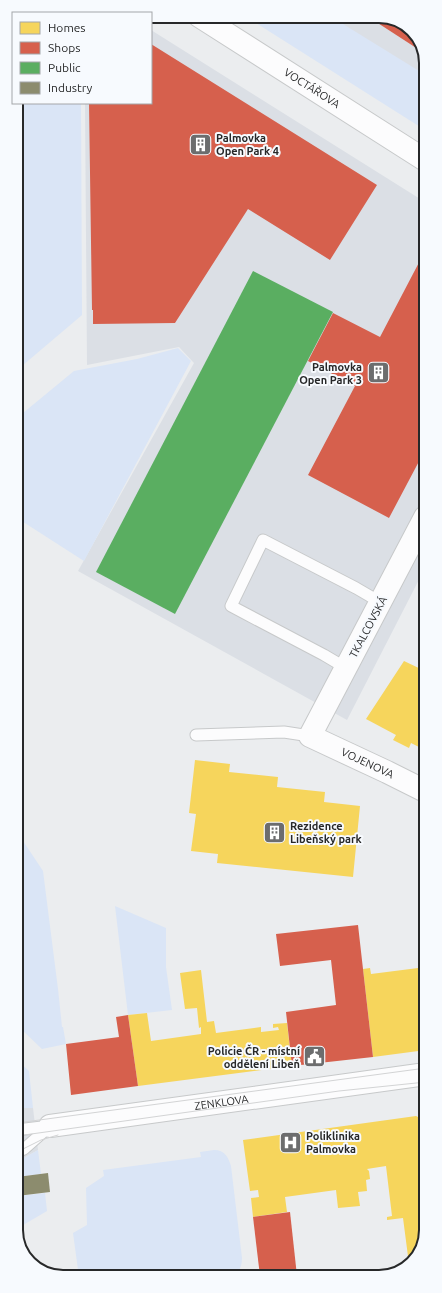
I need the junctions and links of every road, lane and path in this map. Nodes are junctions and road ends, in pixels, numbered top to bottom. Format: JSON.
{"nodes":[{"id":1,"x":210,"y":23,"type":"edge"},
{"id":2,"x":419,"y":156,"type":"edge"},
{"id":3,"x":419,"y":528,"type":"edge"},
{"id":4,"x":380,"y":602,"type":"junction"},
{"id":5,"x":346,"y":668,"type":"junction"},
{"id":6,"x":196,"y":736,"type":"dead end"},
{"id":7,"x":310,"y":736,"type":"junction"},
{"id":8,"x":419,"y":788,"type":"edge"},
{"id":9,"x":419,"y":1075,"type":"edge"},
{"id":10,"x":50,"y":1126,"type":"junction"},
{"id":11,"x":23,"y":1129,"type":"edge"},
{"id":12,"x":23,"y":1147,"type":"edge"}],
"edges":[{"from":1,"to":2,"type":"street","name":"VOCTÁŘOVA"},
{"from":3,"to":4,"type":"street","name":"TKALCOVSKÁ"},
{"from":4,"to":5,"type":"street","name":"TKALCOVSKÁ"},
{"from":4,"to":5,"type":"lane"},
{"from":5,"to":7,"type":"street","name":"TKALCOVSKÁ"},
{"from":6,"to":7,"type":"lane"},
{"from":7,"to":8,"type":"street","name":"VOJENOVA"},
{"from":9,"to":10,"type":"street","name":"ZENKLOVA"},
{"from":10,"to":11,"type":"lane","name":"ZENKLOVA"},
{"from":10,"to":12,"type":"lane"}]}
